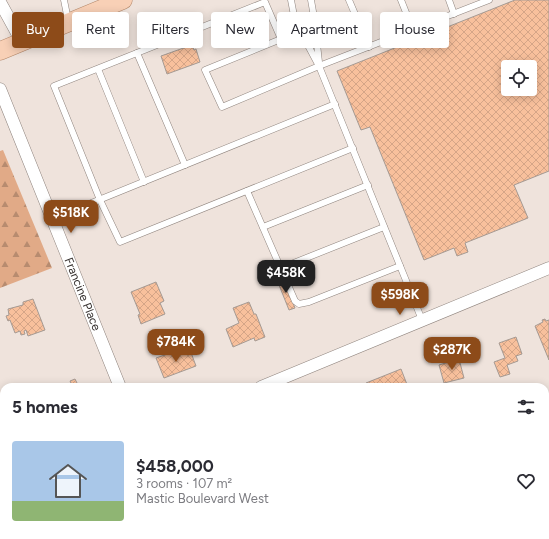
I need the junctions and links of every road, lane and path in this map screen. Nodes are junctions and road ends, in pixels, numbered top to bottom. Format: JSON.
{"nodes":[{"id":1,"x":64,"y":0,"type":"edge"},
{"id":2,"x":123,"y":0,"type":"edge"},
{"id":3,"x":291,"y":0,"type":"edge"},
{"id":4,"x":311,"y":0,"type":"edge"},
{"id":5,"x":349,"y":0,"type":"edge"},
{"id":6,"x":401,"y":0,"type":"edge"},
{"id":7,"x":448,"y":0,"type":"edge"},
{"id":8,"x":489,"y":0,"type":"edge"},
{"id":9,"x":0,"y":2,"type":"edge"},
{"id":10,"x":354,"y":12,"type":"edge"},
{"id":11,"x":406,"y":12,"type":"edge"},
{"id":12,"x":454,"y":14,"type":"junction"},
{"id":13,"x":449,"y":16,"type":"edge"},
{"id":14,"x":68,"y":23,"type":"junction"},
{"id":15,"x":12,"y":24,"type":"edge"},
{"id":16,"x":64,"y":25,"type":"edge"},
{"id":17,"x":12,"y":46,"type":"edge"},
{"id":18,"x":364,"y":48,"type":"edge"},
{"id":19,"x":0,"y":51,"type":"edge"},
{"id":20,"x":137,"y":53,"type":"junction"},
{"id":21,"x":319,"y":66,"type":"junction"},
{"id":22,"x":98,"y":69,"type":"junction"},
{"id":23,"x":0,"y":88,"type":"edge"},
{"id":24,"x":335,"y":104,"type":"junction"},
{"id":25,"x":352,"y":148,"type":"junction"},
{"id":26,"x":184,"y":165,"type":"junction"},
{"id":27,"x":144,"y":182,"type":"junction"},
{"id":28,"x":368,"y":185,"type":"junction"},
{"id":29,"x":247,"y":191,"type":"junction"},
{"id":30,"x":100,"y":200,"type":"junction"},
{"id":31,"x":52,"y":219,"type":"junction"},
{"id":32,"x":263,"y":227,"type":"junction"},
{"id":33,"x":384,"y":227,"type":"junction"},
{"id":34,"x":400,"y":266,"type":"junction"},
{"id":35,"x":281,"y":268,"type":"junction"},
{"id":36,"x":549,"y":268,"type":"edge"},
{"id":37,"x":422,"y":320,"type":"junction"},
{"id":38,"x":118,"y":383,"type":"edge"},
{"id":39,"x":271,"y":383,"type":"edge"}],
"edges":[{"from":1,"to":14,"type":"lane"},
{"from":2,"to":14,"type":"main road"},
{"from":3,"to":21,"type":"lane"},
{"from":4,"to":21,"type":"lane"},
{"from":5,"to":10,"type":"lane"},
{"from":6,"to":11,"type":"lane"},
{"from":7,"to":12,"type":"lane"},
{"from":8,"to":12,"type":"lane"},
{"from":9,"to":15,"type":"street"},
{"from":12,"to":13,"type":"lane"},
{"from":14,"to":16,"type":"main road"},
{"from":17,"to":19,"type":"main road"},
{"from":18,"to":21,"type":"lane"},
{"from":20,"to":21,"type":"lane"},
{"from":20,"to":22,"type":"lane"},
{"from":20,"to":26,"type":"lane"},
{"from":21,"to":24,"type":"lane"},
{"from":22,"to":27,"type":"lane"},
{"from":22,"to":30,"type":"lane"},
{"from":23,"to":31,"type":"street","name":"Francine Place"},
{"from":24,"to":25,"type":"lane"},
{"from":24,"to":26,"type":"lane"},
{"from":25,"to":28,"type":"lane"},
{"from":25,"to":29,"type":"lane"},
{"from":26,"to":27,"type":"lane"},
{"from":27,"to":30,"type":"lane"},
{"from":28,"to":32,"type":"lane"},
{"from":28,"to":33,"type":"lane"},
{"from":29,"to":30,"type":"lane"},
{"from":29,"to":32,"type":"lane"},
{"from":30,"to":31,"type":"lane"},
{"from":31,"to":38,"type":"street","name":"Francine Place"},
{"from":32,"to":35,"type":"lane"},
{"from":33,"to":34,"type":"lane"},
{"from":33,"to":35,"type":"lane"},
{"from":34,"to":35,"type":"lane"},
{"from":34,"to":37,"type":"lane"},
{"from":36,"to":37,"type":"street"},
{"from":37,"to":39,"type":"street"}]}
